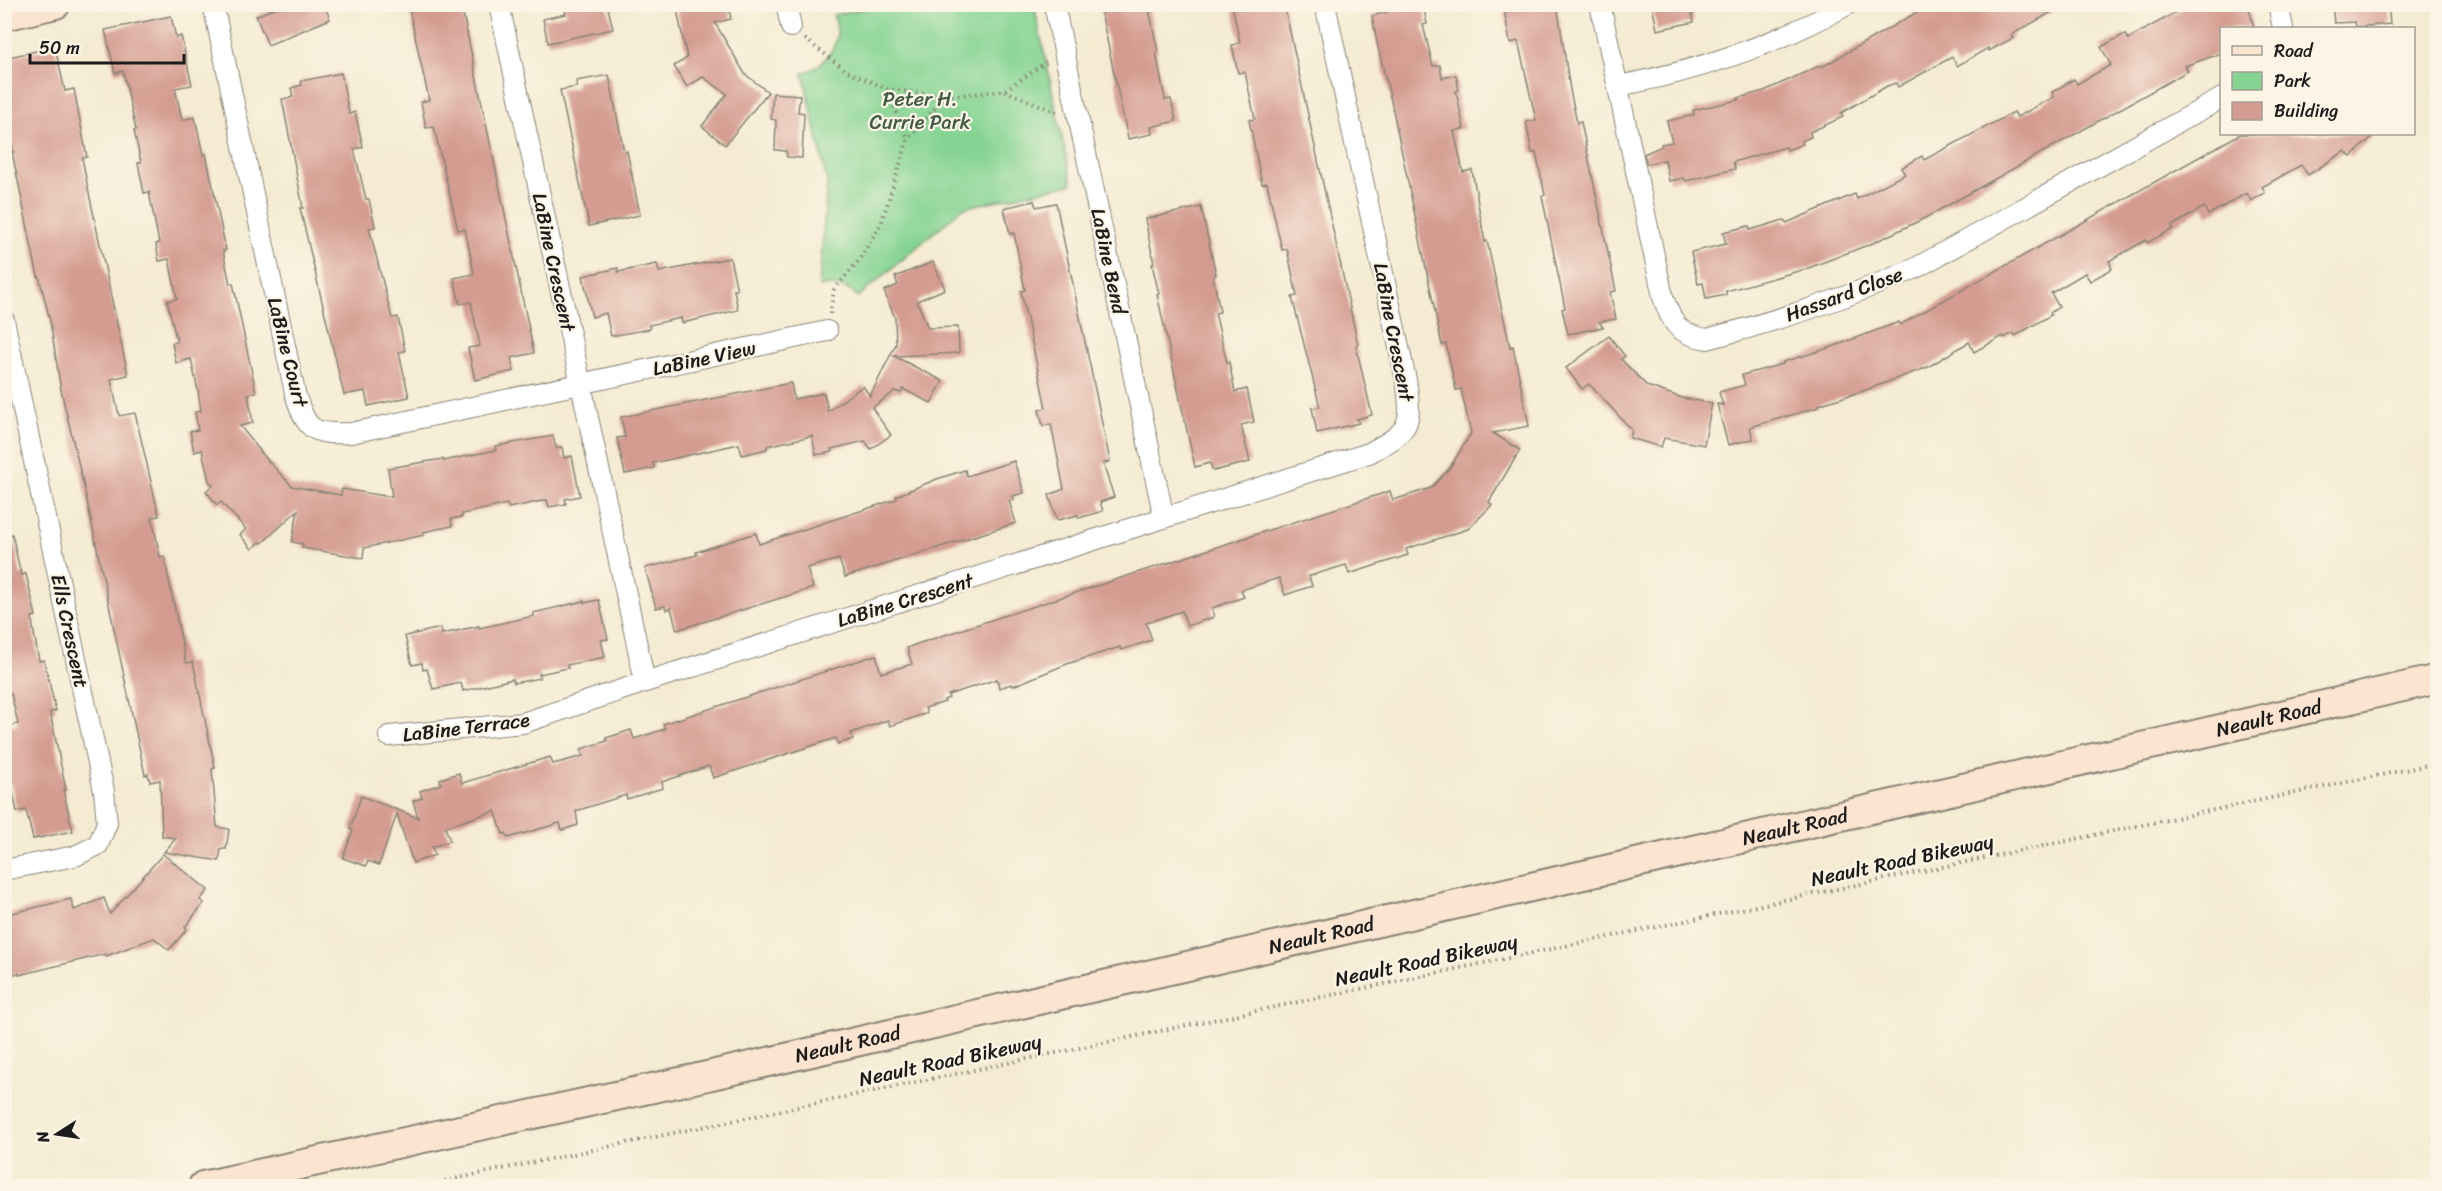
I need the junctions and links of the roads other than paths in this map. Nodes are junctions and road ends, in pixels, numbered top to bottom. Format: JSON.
{"nodes":[{"id":1,"x":56,"y":4,"type":"edge"},
{"id":2,"x":213,"y":4,"type":"edge"},
{"id":3,"x":499,"y":4,"type":"edge"},
{"id":4,"x":786,"y":4,"type":"edge"},
{"id":5,"x":1054,"y":4,"type":"edge"},
{"id":6,"x":1325,"y":4,"type":"edge"},
{"id":7,"x":1600,"y":4,"type":"edge"},
{"id":8,"x":1849,"y":4,"type":"edge"},
{"id":9,"x":2277,"y":4,"type":"edge"},
{"id":10,"x":4,"y":16,"type":"edge"},
{"id":11,"x":791,"y":27,"type":"road end"},
{"id":12,"x":2283,"y":27,"type":"edge"},
{"id":13,"x":1618,"y":86,"type":"junction"},
{"id":14,"x":2220,"y":99,"type":"edge"},
{"id":15,"x":4,"y":320,"type":"edge"},
{"id":16,"x":827,"y":331,"type":"dead end"},
{"id":17,"x":7,"y":346,"type":"edge"},
{"id":18,"x":580,"y":386,"type":"junction"},
{"id":19,"x":1164,"y":518,"type":"junction"},
{"id":20,"x":2438,"y":679,"type":"edge"},
{"id":21,"x":645,"y":682,"type":"junction"},
{"id":22,"x":389,"y":736,"type":"dead end"},
{"id":23,"x":4,"y":870,"type":"edge"},
{"id":24,"x":203,"y":1186,"type":"edge"}],
"edges":[{"from":1,"to":10,"type":"main road"},
{"from":2,"to":18,"type":"street","name":"LaBine Court"},
{"from":3,"to":18,"type":"street","name":"LaBine Crescent"},
{"from":4,"to":11,"type":"street"},
{"from":5,"to":19,"type":"street","name":"LaBine Bend"},
{"from":6,"to":19,"type":"street","name":"LaBine Crescent"},
{"from":7,"to":13,"type":"street","name":"Hassard Close"},
{"from":8,"to":13,"type":"street"},
{"from":9,"to":12,"type":"street"},
{"from":13,"to":14,"type":"street","name":"Hassard Close"},
{"from":15,"to":17,"type":"street","name":"Ells Crescent"},
{"from":16,"to":18,"type":"street","name":"LaBine View"},
{"from":17,"to":23,"type":"street","name":"Ells Crescent"},
{"from":18,"to":21,"type":"street","name":"LaBine Crescent"},
{"from":19,"to":21,"type":"street","name":"LaBine Crescent"},
{"from":20,"to":24,"type":"main road","name":"Neault Road"},
{"from":21,"to":22,"type":"street","name":"LaBine Terrace"}]}
